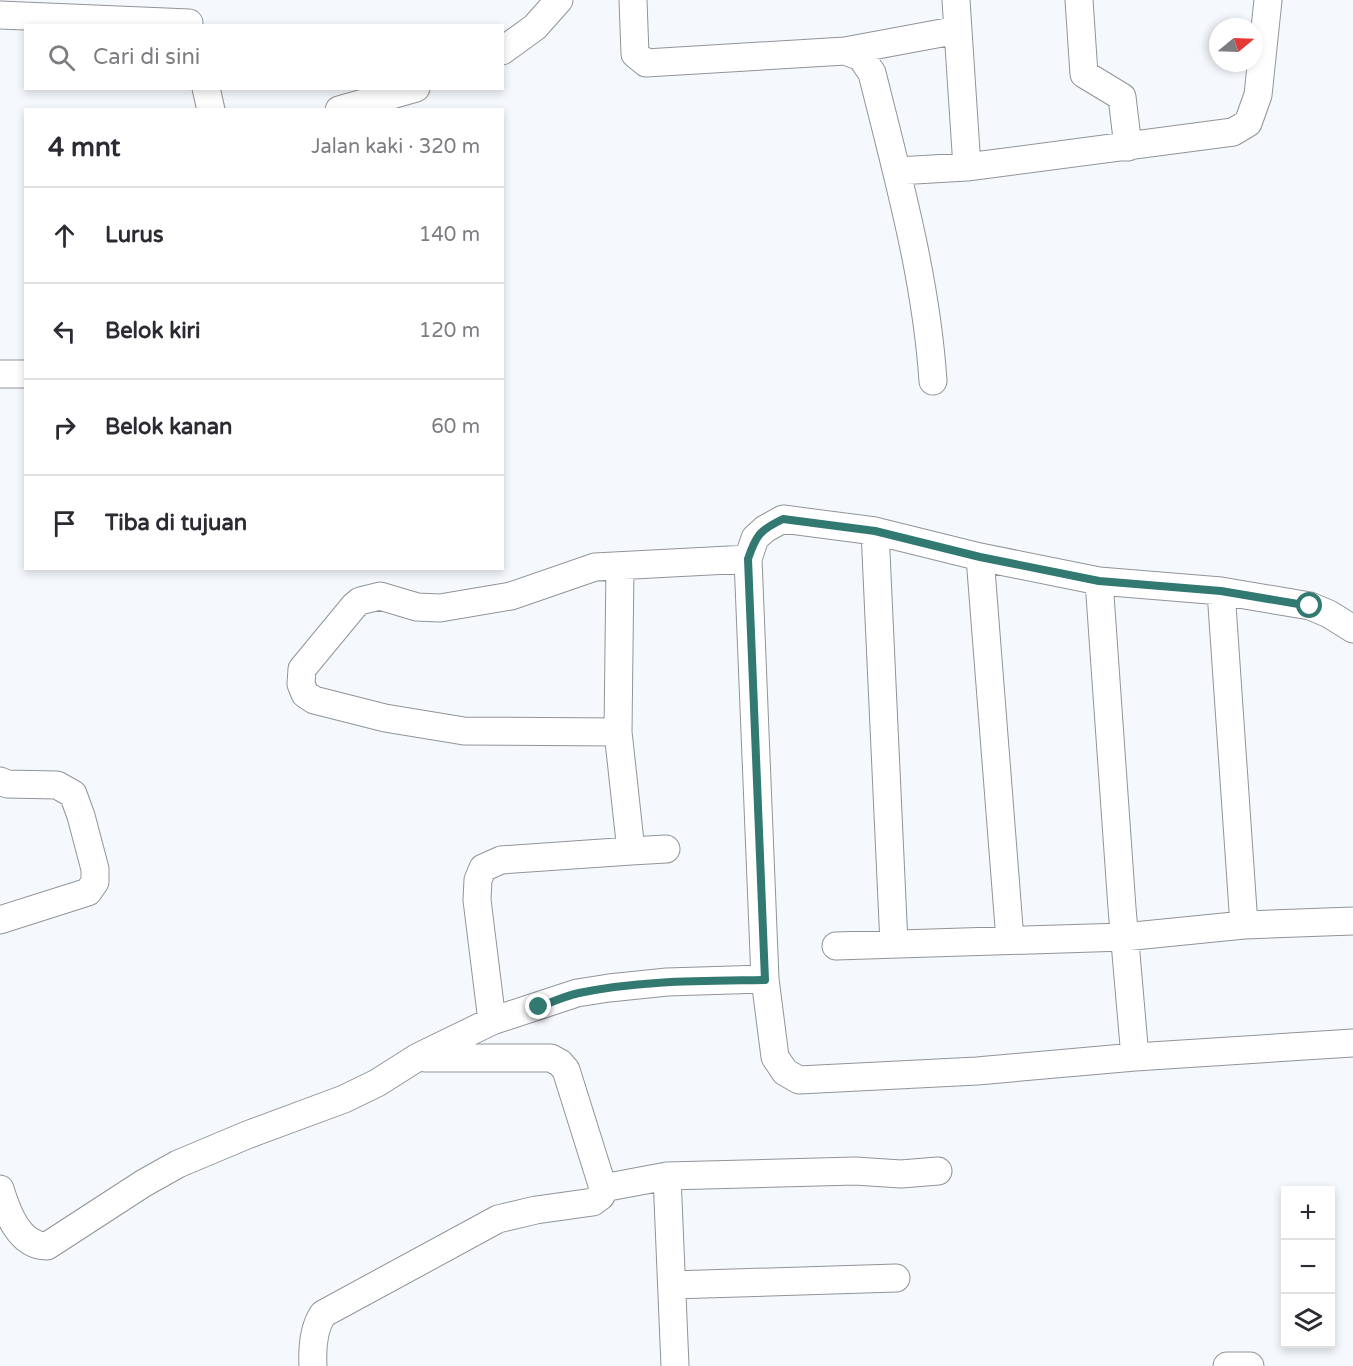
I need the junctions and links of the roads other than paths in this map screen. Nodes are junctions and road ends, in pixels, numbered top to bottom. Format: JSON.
{"nodes":[{"id":1,"x":560,"y":0,"type":"edge"},
{"id":2,"x":633,"y":0,"type":"edge"},
{"id":3,"x":956,"y":0,"type":"edge"},
{"id":4,"x":1079,"y":0,"type":"edge"},
{"id":5,"x":1268,"y":0,"type":"edge"},
{"id":6,"x":0,"y":15,"type":"edge"},
{"id":7,"x":189,"y":16,"type":"edge"},
{"id":8,"x":958,"y":30,"type":"junction"},
{"id":9,"x":504,"y":50,"type":"edge"},
{"id":10,"x":845,"y":51,"type":"junction"},
{"id":11,"x":206,"y":90,"type":"edge"},
{"id":12,"x":409,"y":90,"type":"edge"},
{"id":13,"x":211,"y":108,"type":"edge"},
{"id":14,"x":346,"y":108,"type":"edge"},
{"id":15,"x":1128,"y":147,"type":"junction"},
{"id":16,"x":967,"y":167,"type":"junction"},
{"id":17,"x":897,"y":171,"type":"junction"},
{"id":18,"x":0,"y":374,"type":"edge"},
{"id":19,"x":24,"y":374,"type":"edge"},
{"id":20,"x":933,"y":381,"type":"dead end"},
{"id":21,"x":875,"y":531,"type":"junction"},
{"id":22,"x":980,"y":557,"type":"junction"},
{"id":23,"x":748,"y":559,"type":"junction"},
{"id":24,"x":620,"y":566,"type":"junction"},
{"id":25,"x":1099,"y":581,"type":"junction"},
{"id":26,"x":1221,"y":591,"type":"junction"},
{"id":27,"x":1353,"y":629,"type":"edge"},
{"id":28,"x":618,"y":732,"type":"junction"},
{"id":29,"x":0,"y":781,"type":"edge"},
{"id":30,"x":666,"y":849,"type":"dead end"},
{"id":31,"x":631,"y":851,"type":"junction"},
{"id":32,"x":0,"y":920,"type":"edge"},
{"id":33,"x":1353,"y":921,"type":"edge"},
{"id":34,"x":1244,"y":925,"type":"junction"},
{"id":35,"x":1124,"y":937,"type":"junction"},
{"id":36,"x":1010,"y":940,"type":"junction"},
{"id":37,"x":894,"y":944,"type":"junction"},
{"id":38,"x":837,"y":946,"type":"dead end"},
{"id":39,"x":765,"y":980,"type":"junction"},
{"id":40,"x":492,"y":1022,"type":"junction"},
{"id":41,"x":1353,"y":1043,"type":"edge"},
{"id":42,"x":1135,"y":1057,"type":"junction"},
{"id":43,"x":418,"y":1058,"type":"junction"},
{"id":44,"x":938,"y":1170,"type":"dead end"},
{"id":45,"x":667,"y":1176,"type":"junction"},
{"id":46,"x":603,"y":1188,"type":"junction"},
{"id":47,"x":9,"y":1211,"type":"edge"},
{"id":48,"x":896,"y":1278,"type":"dead end"},
{"id":49,"x":672,"y":1285,"type":"junction"},
{"id":50,"x":313,"y":1366,"type":"edge"},
{"id":51,"x":675,"y":1366,"type":"edge"},
{"id":52,"x":1227,"y":1366,"type":"edge"},
{"id":53,"x":1250,"y":1366,"type":"edge"}],
"edges":[{"from":1,"to":9,"type":"street"},
{"from":2,"to":10,"type":"street"},
{"from":3,"to":8,"type":"street"},
{"from":4,"to":15,"type":"street"},
{"from":5,"to":15,"type":"street"},
{"from":6,"to":7,"type":"street"},
{"from":8,"to":10,"type":"street"},
{"from":8,"to":16,"type":"street"},
{"from":10,"to":17,"type":"street"},
{"from":11,"to":13,"type":"street"},
{"from":12,"to":14,"type":"street"},
{"from":15,"to":16,"type":"street"},
{"from":16,"to":17,"type":"street"},
{"from":17,"to":20,"type":"street"},
{"from":18,"to":19,"type":"street"},
{"from":21,"to":22,"type":"street"},
{"from":21,"to":23,"type":"street"},
{"from":21,"to":37,"type":"street"},
{"from":22,"to":25,"type":"street"},
{"from":22,"to":36,"type":"street"},
{"from":23,"to":24,"type":"street"},
{"from":23,"to":39,"type":"street"},
{"from":24,"to":28,"type":"street"},
{"from":24,"to":28,"type":"street"},
{"from":25,"to":26,"type":"street"},
{"from":25,"to":35,"type":"street"},
{"from":26,"to":27,"type":"street"},
{"from":26,"to":34,"type":"street"},
{"from":28,"to":31,"type":"street"},
{"from":29,"to":32,"type":"street"},
{"from":30,"to":31,"type":"street"},
{"from":31,"to":40,"type":"street"},
{"from":33,"to":34,"type":"street"},
{"from":34,"to":35,"type":"street"},
{"from":35,"to":36,"type":"street"},
{"from":35,"to":42,"type":"street"},
{"from":36,"to":37,"type":"street"},
{"from":37,"to":38,"type":"street"},
{"from":39,"to":40,"type":"street"},
{"from":39,"to":42,"type":"street"},
{"from":40,"to":43,"type":"street"},
{"from":41,"to":42,"type":"street"},
{"from":43,"to":46,"type":"street"},
{"from":43,"to":47,"type":"street"},
{"from":44,"to":45,"type":"street"},
{"from":45,"to":46,"type":"street"},
{"from":45,"to":49,"type":"street"},
{"from":46,"to":50,"type":"street"},
{"from":48,"to":49,"type":"street"},
{"from":49,"to":51,"type":"street"},
{"from":52,"to":53,"type":"street"}]}
